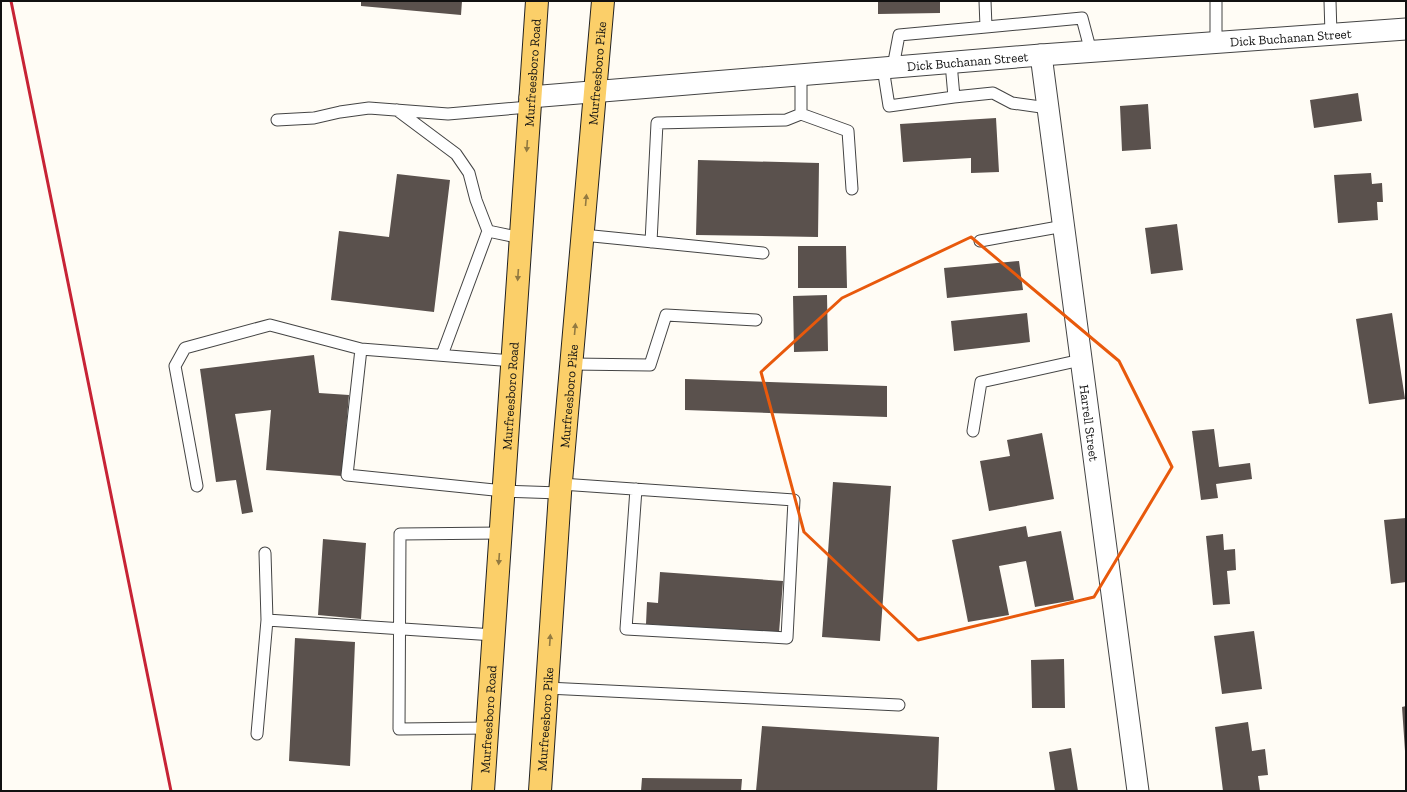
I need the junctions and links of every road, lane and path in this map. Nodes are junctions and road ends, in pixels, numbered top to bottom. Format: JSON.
{"nodes":[{"id":1,"x":537,"y":1,"type":"edge"},
{"id":2,"x":603,"y":1,"type":"edge"},
{"id":3,"x":985,"y":1,"type":"edge"},
{"id":4,"x":1216,"y":1,"type":"edge"},
{"id":5,"x":1330,"y":1,"type":"edge"},
{"id":6,"x":986,"y":27,"type":"junction"},
{"id":7,"x":1406,"y":29,"type":"edge"},
{"id":8,"x":1331,"y":34,"type":"junction"},
{"id":9,"x":1216,"y":43,"type":"junction"},
{"id":10,"x":1091,"y":52,"type":"junction"},
{"id":11,"x":1041,"y":55,"type":"junction"},
{"id":12,"x":951,"y":63,"type":"junction"},
{"id":13,"x":888,"y":68,"type":"junction"},
{"id":14,"x":801,"y":75,"type":"junction"},
{"id":15,"x":596,"y":92,"type":"junction"},
{"id":16,"x":954,"y":97,"type":"junction"},
{"id":17,"x":530,"y":102,"type":"junction"},
{"id":18,"x":1048,"y":108,"type":"junction"},
{"id":19,"x":398,"y":110,"type":"junction"},
{"id":20,"x":800,"y":114,"type":"junction"},
{"id":21,"x":277,"y":120,"type":"dead end"},
{"id":22,"x":852,"y":188,"type":"dead end"},
{"id":23,"x":1064,"y":226,"type":"junction"},
{"id":24,"x":488,"y":231,"type":"junction"},
{"id":25,"x":583,"y":235,"type":"junction"},
{"id":26,"x":521,"y":238,"type":"junction"},
{"id":27,"x":651,"y":242,"type":"junction"},
{"id":28,"x":980,"y":242,"type":"dead end"},
{"id":29,"x":763,"y":253,"type":"dead end"},
{"id":30,"x":756,"y":320,"type":"dead end"},
{"id":31,"x":361,"y":349,"type":"junction"},
{"id":32,"x":442,"y":355,"type":"junction"},
{"id":33,"x":1081,"y":360,"type":"junction"},
{"id":34,"x":512,"y":361,"type":"junction"},
{"id":35,"x":572,"y":364,"type":"junction"},
{"id":36,"x":973,"y":431,"type":"dead end"},
{"id":37,"x":197,"y":486,"type":"dead end"},
{"id":38,"x":560,"y":488,"type":"junction"},
{"id":39,"x":636,"y":489,"type":"junction"},
{"id":40,"x":504,"y":491,"type":"junction"},
{"id":41,"x":501,"y":533,"type":"junction"},
{"id":42,"x":265,"y":553,"type":"dead end"},
{"id":43,"x":267,"y":620,"type":"junction"},
{"id":44,"x":399,"y":628,"type":"junction"},
{"id":45,"x":494,"y":634,"type":"junction"},
{"id":46,"x":547,"y":688,"type":"junction"},
{"id":47,"x":900,"y":705,"type":"dead end"},
{"id":48,"x":488,"y":728,"type":"junction"},
{"id":49,"x":257,"y":734,"type":"dead end"},
{"id":50,"x":484,"y":791,"type":"edge"},
{"id":51,"x":540,"y":791,"type":"edge"},
{"id":52,"x":1138,"y":791,"type":"edge"}],
"edges":[{"from":1,"to":17,"type":"main road","name":"Murfreesboro Road"},
{"from":2,"to":15,"type":"main road","name":"Murfreesboro Pike"},
{"from":3,"to":6,"type":"lane"},
{"from":4,"to":9,"type":"lane"},
{"from":5,"to":8,"type":"lane"},
{"from":6,"to":10,"type":"lane"},
{"from":6,"to":13,"type":"lane"},
{"from":7,"to":8,"type":"street","name":"Dick Buchanan Street"},
{"from":8,"to":9,"type":"street","name":"Dick Buchanan Street"},
{"from":9,"to":10,"type":"street","name":"Dick Buchanan Street"},
{"from":10,"to":11,"type":"street","name":"Dick Buchanan Street"},
{"from":11,"to":12,"type":"street","name":"Dick Buchanan Street"},
{"from":11,"to":18,"type":"street","name":"Harrell Street"},
{"from":12,"to":13,"type":"street","name":"Dick Buchanan Street"},
{"from":12,"to":16,"type":"lane"},
{"from":13,"to":14,"type":"street","name":"Dick Buchanan Street"},
{"from":13,"to":16,"type":"lane"},
{"from":14,"to":15,"type":"street","name":"Dick Buchanan Street"},
{"from":14,"to":20,"type":"lane"},
{"from":15,"to":17,"type":"street","name":"Dick Buchanan Street"},
{"from":25,"to":15,"type":"main road","name":"Murfreesboro Pike","one_way":true},
{"from":16,"to":18,"type":"lane"},
{"from":17,"to":19,"type":"lane"},
{"from":17,"to":26,"type":"main road","name":"Murfreesboro Road","one_way":true},
{"from":18,"to":23,"type":"street","name":"Harrell Street"},
{"from":19,"to":21,"type":"lane"},
{"from":19,"to":24,"type":"lane"},
{"from":20,"to":22,"type":"lane"},
{"from":20,"to":27,"type":"lane"},
{"from":23,"to":28,"type":"lane"},
{"from":23,"to":33,"type":"street","name":"Harrell Street"},
{"from":24,"to":26,"type":"lane"},
{"from":24,"to":32,"type":"lane"},
{"from":25,"to":27,"type":"lane"},
{"from":35,"to":25,"type":"main road","name":"Murfreesboro Pike","one_way":true},
{"from":26,"to":34,"type":"main road","name":"Murfreesboro Road","one_way":true},
{"from":27,"to":29,"type":"lane"},
{"from":30,"to":35,"type":"lane"},
{"from":31,"to":32,"type":"lane"},
{"from":31,"to":37,"type":"lane"},
{"from":31,"to":40,"type":"lane"},
{"from":32,"to":34,"type":"lane"},
{"from":33,"to":36,"type":"lane"},
{"from":33,"to":52,"type":"street","name":"Harrell Street"},
{"from":34,"to":40,"type":"main road","name":"Murfreesboro Road"},
{"from":35,"to":38,"type":"main road","name":"Murfreesboro Pike"},
{"from":38,"to":39,"type":"lane"},
{"from":38,"to":40,"type":"lane"},
{"from":46,"to":38,"type":"main road","name":"Murfreesboro Pike","one_way":true},
{"from":39,"to":39,"type":"lane"},
{"from":40,"to":41,"type":"main road","name":"Murfreesboro Road"},
{"from":41,"to":44,"type":"lane"},
{"from":41,"to":45,"type":"main road","name":"Murfreesboro Road","one_way":true},
{"from":42,"to":43,"type":"lane"},
{"from":43,"to":44,"type":"lane"},
{"from":43,"to":49,"type":"lane"},
{"from":44,"to":45,"type":"lane"},
{"from":44,"to":48,"type":"lane"},
{"from":45,"to":48,"type":"main road","name":"Murfreesboro Road"},
{"from":46,"to":47,"type":"lane"},
{"from":46,"to":51,"type":"main road","name":"Murfreesboro Pike"},
{"from":48,"to":50,"type":"main road","name":"Murfreesboro Road"}]}
